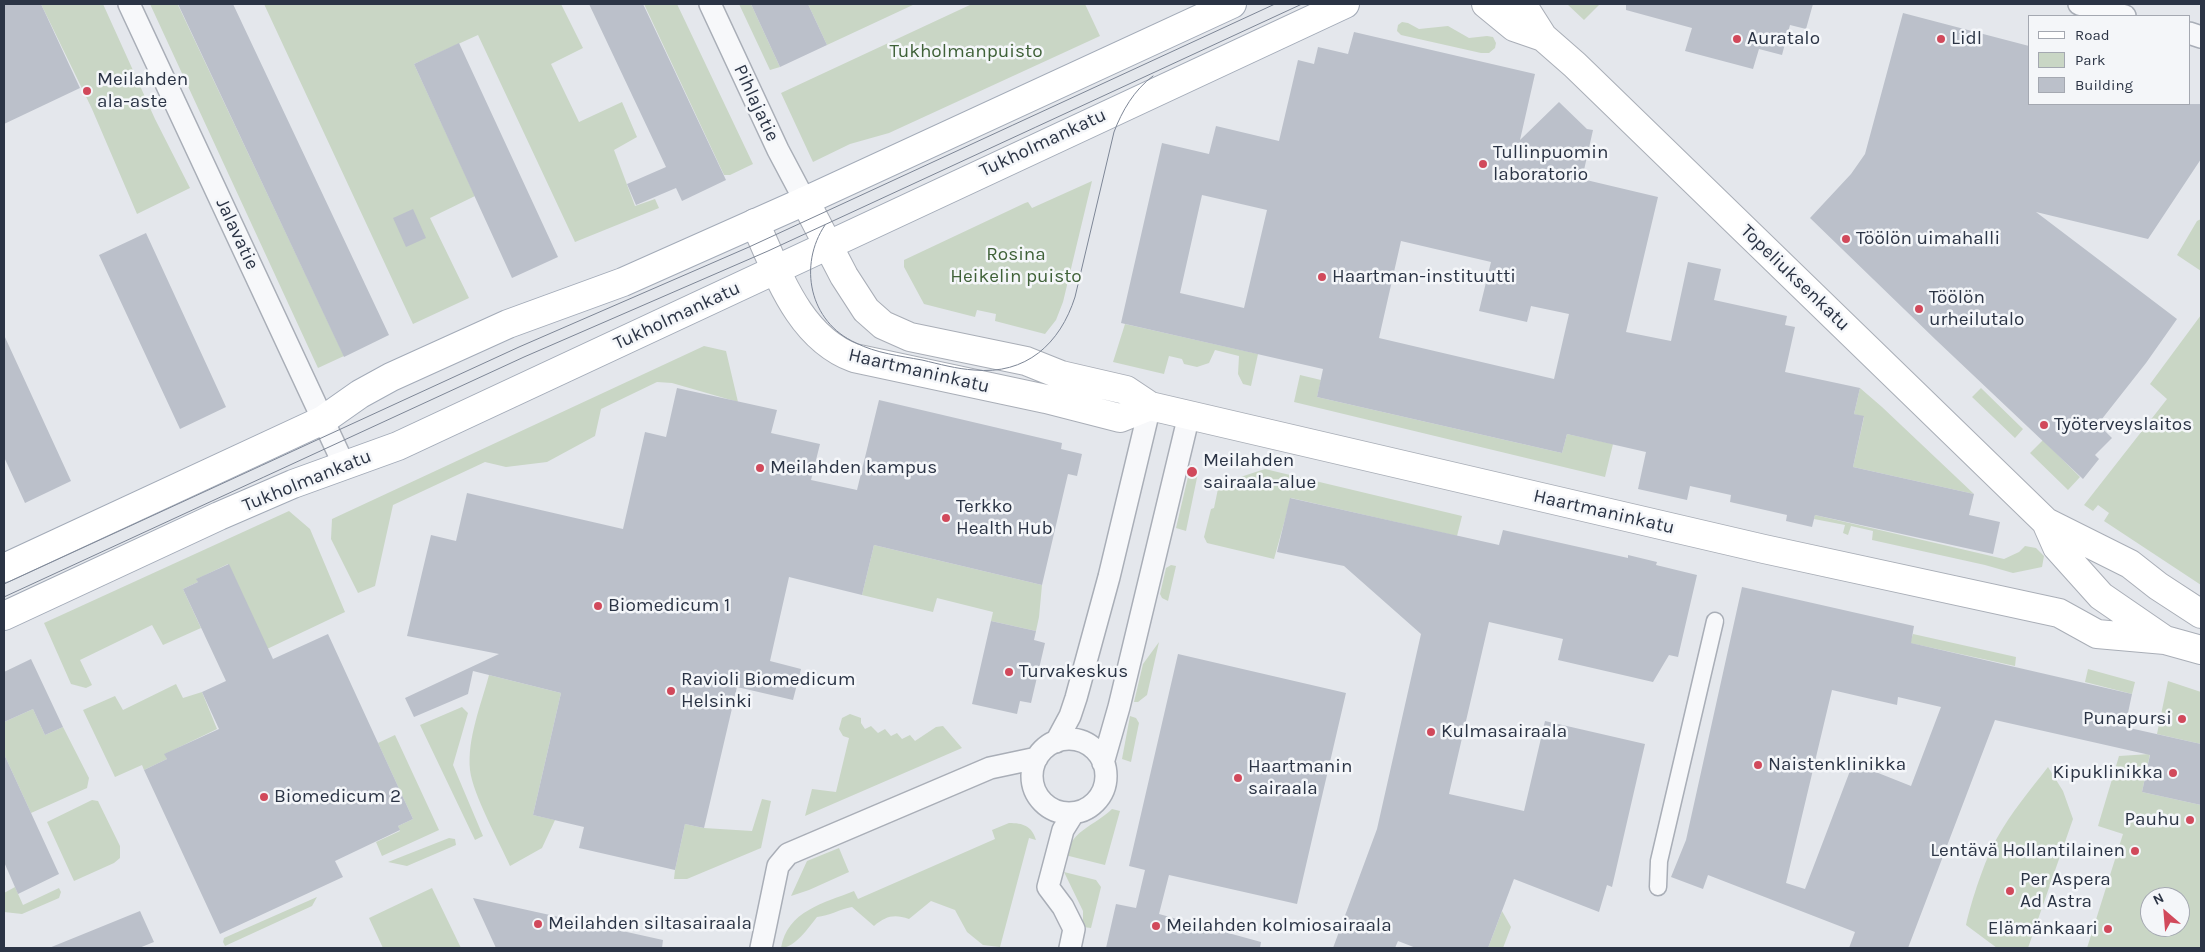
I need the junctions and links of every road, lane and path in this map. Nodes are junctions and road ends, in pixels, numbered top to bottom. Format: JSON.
{"nodes":[{"id":1,"x":129,"y":4,"type":"edge"},
{"id":2,"x":710,"y":4,"type":"edge"},
{"id":3,"x":1232,"y":4,"type":"edge"},
{"id":4,"x":1345,"y":4,"type":"edge"},
{"id":5,"x":1486,"y":4,"type":"edge"},
{"id":6,"x":1522,"y":4,"type":"edge"},
{"id":7,"x":2078,"y":4,"type":"edge"},
{"id":8,"x":2121,"y":15,"type":"edge"},
{"id":9,"x":1542,"y":37,"type":"junction"},
{"id":10,"x":805,"y":201,"type":"junction"},
{"id":11,"x":755,"y":223,"type":"junction"},
{"id":12,"x":828,"y":245,"type":"junction"},
{"id":13,"x":777,"y":270,"type":"junction"},
{"id":14,"x":1150,"y":406,"type":"junction"},
{"id":15,"x":1189,"y":415,"type":"junction"},
{"id":16,"x":323,"y":420,"type":"junction"},
{"id":17,"x":344,"y":465,"type":"junction"},
{"id":18,"x":2046,"y":522,"type":"junction"},
{"id":19,"x":4,"y":568,"type":"edge"},
{"id":20,"x":2158,"y":586,"type":"junction"},
{"id":21,"x":2101,"y":596,"type":"junction"},
{"id":22,"x":2059,"y":613,"type":"junction"},
{"id":23,"x":2201,"y":614,"type":"edge"},
{"id":24,"x":4,"y":616,"type":"edge"},
{"id":25,"x":1715,"y":621,"type":"dead end"},
{"id":26,"x":2165,"y":640,"type":"junction"},
{"id":27,"x":2201,"y":650,"type":"edge"},
{"id":28,"x":1056,"y":742,"type":"junction"},
{"id":29,"x":1037,"y":758,"type":"junction"},
{"id":30,"x":1103,"y":763,"type":"junction"},
{"id":31,"x":1073,"y":814,"type":"junction"},
{"id":32,"x":1658,"y":887,"type":"dead end"},
{"id":33,"x":760,"y":948,"type":"edge"},
{"id":34,"x":1070,"y":948,"type":"edge"}],
"edges":[{"from":1,"to":16,"type":"street","name":"Jalavatie"},
{"from":2,"to":10,"type":"street","name":"Pihlajatie"},
{"from":3,"to":10,"type":"main road"},
{"from":4,"to":12,"type":"main road","name":"Tukholmankatu"},
{"from":5,"to":9,"type":"main road","name":"Topeliuksenkatu"},
{"from":6,"to":9,"type":"main road","name":"Topeliuksenkatu"},
{"from":7,"to":8,"type":"street"},
{"from":9,"to":18,"type":"main road","name":"Topeliuksenkatu"},
{"from":10,"to":11,"type":"main road"},
{"from":10,"to":12,"type":"main road","name":"Haartmaninkatu"},
{"from":11,"to":13,"type":"main road","name":"Haartmaninkatu"},
{"from":11,"to":16,"type":"main road"},
{"from":12,"to":13,"type":"main road","name":"Tukholmankatu"},
{"from":12,"to":14,"type":"main road","name":"Haartmaninkatu"},
{"from":13,"to":14,"type":"main road","name":"Haartmaninkatu"},
{"from":13,"to":17,"type":"main road","name":"Tukholmankatu"},
{"from":14,"to":15,"type":"main road","name":"Haartmaninkatu"},
{"from":14,"to":28,"type":"street"},
{"from":15,"to":22,"type":"main road","name":"Haartmaninkatu"},
{"from":15,"to":30,"type":"street"},
{"from":16,"to":17,"type":"street","name":"Jalavatie"},
{"from":16,"to":19,"type":"main road"},
{"from":17,"to":24,"type":"main road","name":"Tukholmankatu"},
{"from":18,"to":20,"type":"main road","name":"Topeliuksenkatu"},
{"from":18,"to":21,"type":"main road","name":"Topeliuksenkatu"},
{"from":20,"to":21,"type":"main road"},
{"from":20,"to":23,"type":"main road","name":"Topeliuksenkatu"},
{"from":21,"to":22,"type":"main road"},
{"from":21,"to":26,"type":"main road","name":"Topeliuksenkatu"},
{"from":22,"to":26,"type":"main road","name":"Haartmaninkatu"},
{"from":25,"to":32,"type":"street"},
{"from":26,"to":27,"type":"main road","name":"Topeliuksenkatu"},
{"from":28,"to":29,"type":"street"},
{"from":28,"to":30,"type":"street"},
{"from":29,"to":31,"type":"street"},
{"from":29,"to":33,"type":"street"},
{"from":30,"to":31,"type":"street"},
{"from":31,"to":34,"type":"street"}]}
